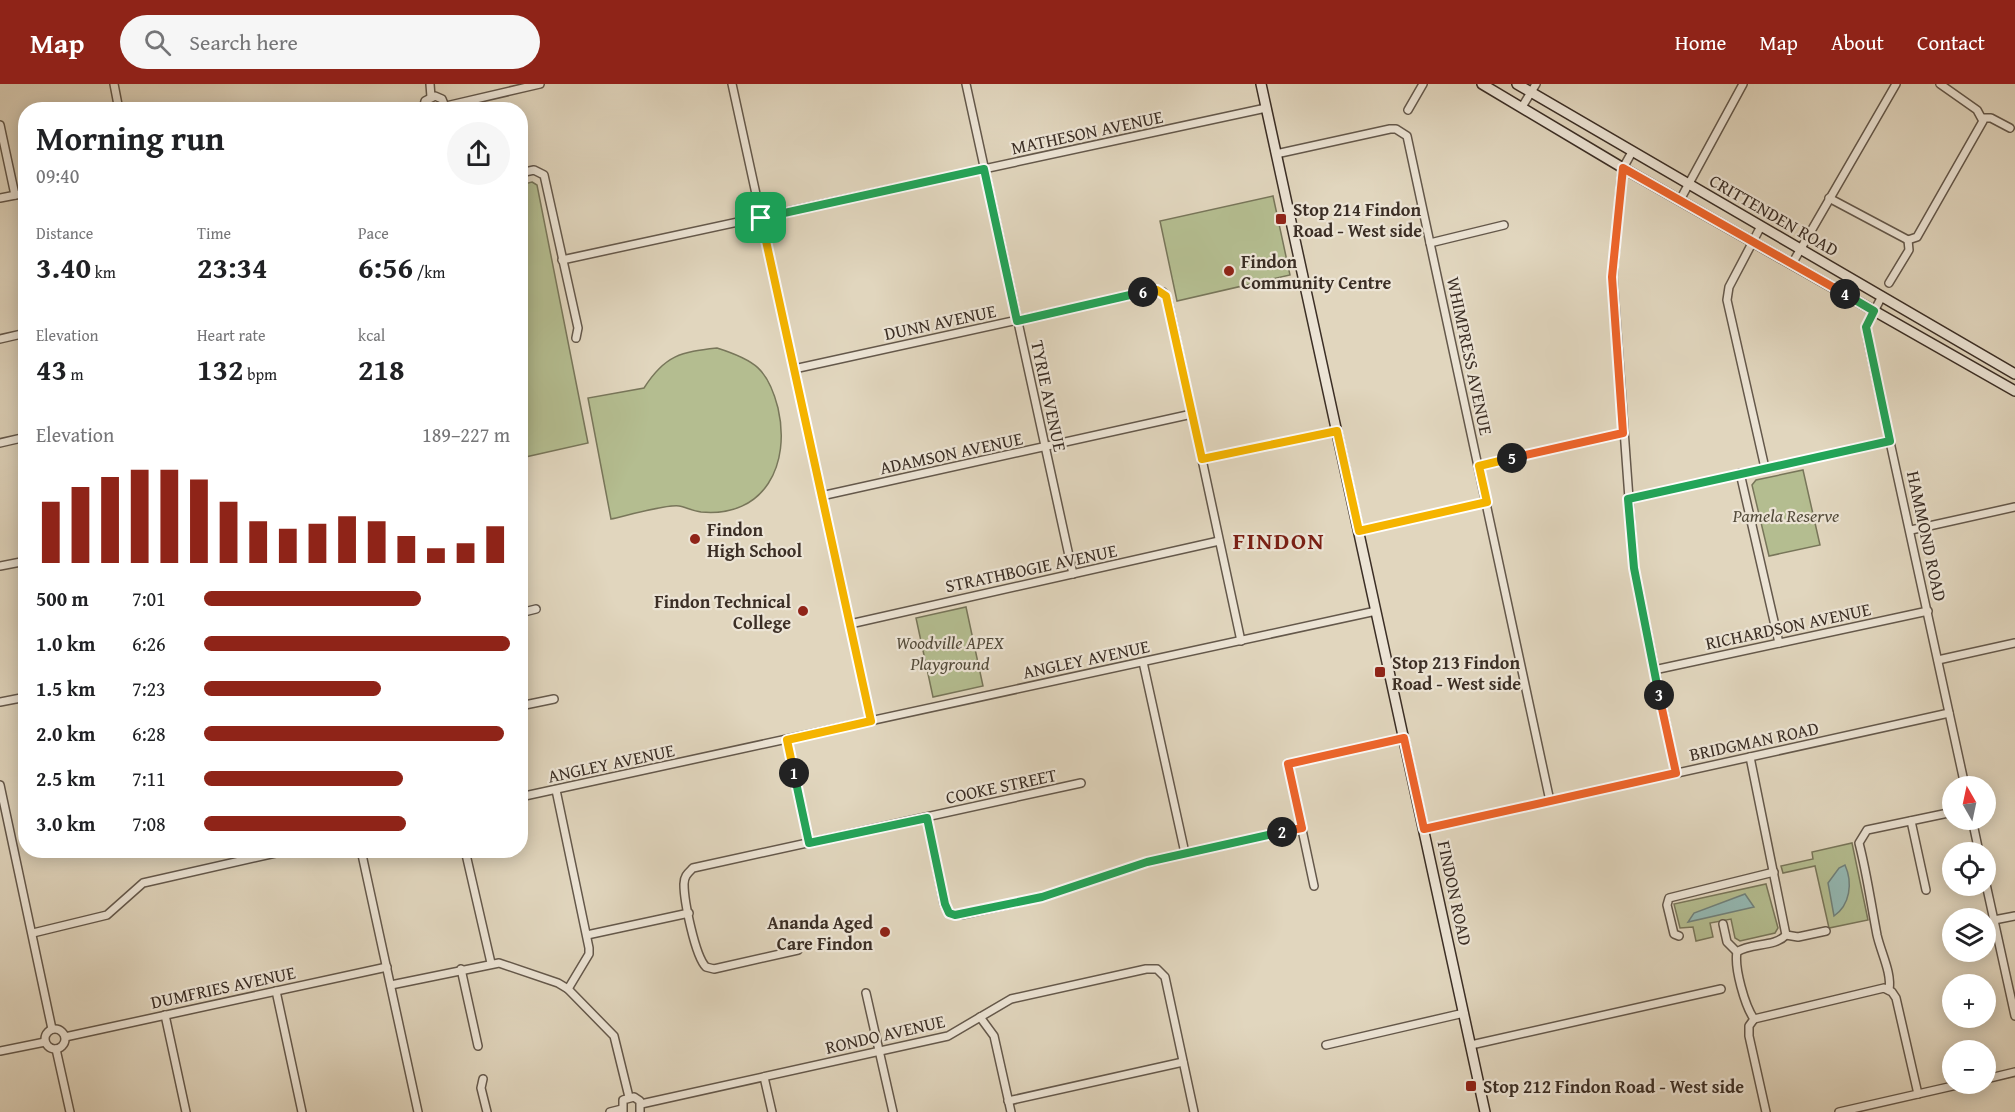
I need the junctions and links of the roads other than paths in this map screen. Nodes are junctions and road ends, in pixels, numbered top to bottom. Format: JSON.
{"nodes":[{"id":1,"x":114,"y":84,"type":"edge"},
{"id":2,"x":430,"y":84,"type":"edge"},
{"id":3,"x":540,"y":84,"type":"edge"},
{"id":4,"x":732,"y":84,"type":"edge"},
{"id":5,"x":966,"y":84,"type":"edge"},
{"id":6,"x":1261,"y":84,"type":"edge"},
{"id":7,"x":1423,"y":84,"type":"edge"},
{"id":8,"x":1482,"y":84,"type":"edge"},
{"id":9,"x":1517,"y":84,"type":"edge"},
{"id":10,"x":1733,"y":84,"type":"edge"},
{"id":11,"x":1896,"y":84,"type":"edge"},
{"id":12,"x":1940,"y":84,"type":"edge"},
{"id":13,"x":1742,"y":86,"type":"edge"},
{"id":14,"x":1534,"y":88,"type":"edge"},
{"id":15,"x":431,"y":97,"type":"junction"},
{"id":16,"x":117,"y":102,"type":"edge"},
{"id":17,"x":425,"y":102,"type":"edge"},
{"id":18,"x":442,"y":102,"type":"edge"},
{"id":19,"x":470,"y":102,"type":"edge"},
{"id":20,"x":1522,"y":107,"type":"junction"},
{"id":21,"x":1266,"y":108,"type":"junction"},
{"id":22,"x":1408,"y":110,"type":"dead end"},
{"id":23,"x":1983,"y":118,"type":"junction"},
{"id":24,"x":0,"y":124,"type":"edge"},
{"id":25,"x":2010,"y":128,"type":"dead end"},
{"id":26,"x":1632,"y":152,"type":"junction"},
{"id":27,"x":1276,"y":154,"type":"junction"},
{"id":28,"x":1623,"y":168,"type":"junction"},
{"id":29,"x":984,"y":169,"type":"junction"},
{"id":30,"x":528,"y":171,"type":"edge"},
{"id":31,"x":1689,"y":185,"type":"junction"},
{"id":32,"x":18,"y":194,"type":"edge"},
{"id":33,"x":15,"y":195,"type":"junction"},
{"id":34,"x":0,"y":198,"type":"edge"},
{"id":35,"x":1829,"y":198,"type":"junction"},
{"id":36,"x":1680,"y":200,"type":"junction"},
{"id":37,"x":761,"y":218,"type":"junction"},
{"id":38,"x":1503,"y":225,"type":"dead end"},
{"id":39,"x":1760,"y":228,"type":"junction"},
{"id":40,"x":1908,"y":240,"type":"junction"},
{"id":41,"x":1752,"y":242,"type":"junction"},
{"id":42,"x":1430,"y":243,"type":"junction"},
{"id":43,"x":1800,"y":250,"type":"junction"},
{"id":44,"x":562,"y":260,"type":"junction"},
{"id":45,"x":1792,"y":264,"type":"junction"},
{"id":46,"x":1889,"y":283,"type":"dead end"},
{"id":47,"x":1882,"y":296,"type":"junction"},
{"id":48,"x":1874,"y":311,"type":"junction"},
{"id":49,"x":1017,"y":321,"type":"junction"},
{"id":50,"x":18,"y":335,"type":"edge"},
{"id":51,"x":576,"y":338,"type":"dead end"},
{"id":52,"x":0,"y":339,"type":"edge"},
{"id":53,"x":794,"y":369,"type":"junction"},
{"id":54,"x":2015,"y":374,"type":"edge"},
{"id":55,"x":2015,"y":391,"type":"edge"},
{"id":56,"x":1192,"y":414,"type":"junction"},
{"id":57,"x":1337,"y":431,"type":"junction"},
{"id":58,"x":1623,"y":433,"type":"junction"},
{"id":59,"x":18,"y":439,"type":"edge"},
{"id":60,"x":1890,"y":441,"type":"junction"},
{"id":61,"x":0,"y":443,"type":"edge"},
{"id":62,"x":1044,"y":447,"type":"junction"},
{"id":63,"x":1202,"y":459,"type":"junction"},
{"id":64,"x":1479,"y":466,"type":"junction"},
{"id":65,"x":1765,"y":468,"type":"junction"},
{"id":66,"x":1740,"y":473,"type":"junction"},
{"id":67,"x":821,"y":496,"type":"junction"},
{"id":68,"x":1628,"y":499,"type":"junction"},
{"id":69,"x":1487,"y":502,"type":"junction"},
{"id":70,"x":2015,"y":507,"type":"edge"},
{"id":71,"x":1911,"y":530,"type":"junction"},
{"id":72,"x":1359,"y":531,"type":"junction"},
{"id":73,"x":1219,"y":541,"type":"junction"},
{"id":74,"x":18,"y":563,"type":"edge"},
{"id":75,"x":0,"y":566,"type":"edge"},
{"id":76,"x":1073,"y":574,"type":"junction"},
{"id":77,"x":536,"y":609,"type":"dead end"},
{"id":78,"x":528,"y":611,"type":"edge"},
{"id":79,"x":1376,"y":611,"type":"junction"},
{"id":80,"x":1928,"y":611,"type":"junction"},
{"id":81,"x":850,"y":624,"type":"junction"},
{"id":82,"x":1241,"y":641,"type":"junction"},
{"id":83,"x":1779,"y":643,"type":"junction"},
{"id":84,"x":2015,"y":643,"type":"edge"},
{"id":85,"x":1938,"y":660,"type":"junction"},
{"id":86,"x":1143,"y":662,"type":"junction"},
{"id":87,"x":1654,"y":670,"type":"junction"},
{"id":88,"x":18,"y":699,"type":"edge"},
{"id":89,"x":554,"y":699,"type":"dead end"},
{"id":90,"x":0,"y":702,"type":"edge"},
{"id":91,"x":528,"y":704,"type":"edge"},
{"id":92,"x":1949,"y":713,"type":"junction"},
{"id":93,"x":871,"y":721,"type":"junction"},
{"id":94,"x":1404,"y":738,"type":"junction"},
{"id":95,"x":787,"y":740,"type":"junction"},
{"id":96,"x":1750,"y":757,"type":"junction"},
{"id":97,"x":1676,"y":773,"type":"junction"},
{"id":98,"x":1963,"y":776,"type":"edge"},
{"id":99,"x":1081,"y":783,"type":"dead end"},
{"id":100,"x":0,"y":785,"type":"edge"},
{"id":101,"x":556,"y":790,"type":"junction"},
{"id":102,"x":528,"y":795,"type":"edge"},
{"id":103,"x":1551,"y":801,"type":"junction"},
{"id":104,"x":1942,"y":814,"type":"edge"},
{"id":105,"x":927,"y":818,"type":"junction"},
{"id":106,"x":1911,"y":821,"type":"junction"},
{"id":107,"x":1302,"y":828,"type":"junction"},
{"id":108,"x":1424,"y":829,"type":"junction"},
{"id":109,"x":809,"y":843,"type":"junction"},
{"id":110,"x":1185,"y":853,"type":"junction"},
{"id":111,"x":254,"y":858,"type":"edge"},
{"id":112,"x":363,"y":858,"type":"edge"},
{"id":113,"x":467,"y":858,"type":"edge"},
{"id":114,"x":1774,"y":872,"type":"junction"},
{"id":115,"x":1314,"y":886,"type":"dead end"},
{"id":116,"x":1926,"y":890,"type":"dead end"},
{"id":117,"x":689,"y":913,"type":"junction"},
{"id":118,"x":2015,"y":916,"type":"edge"},
{"id":119,"x":1996,"y":920,"type":"edge"},
{"id":120,"x":1723,"y":924,"type":"dead end"},
{"id":121,"x":1996,"y":929,"type":"edge"},
{"id":122,"x":1826,"y":931,"type":"dead end"},
{"id":123,"x":33,"y":933,"type":"junction"},
{"id":124,"x":587,"y":935,"type":"junction"},
{"id":125,"x":1786,"y":935,"type":"junction"},
{"id":126,"x":1679,"y":936,"type":"dead end"},
{"id":127,"x":798,"y":950,"type":"dead end"},
{"id":128,"x":1737,"y":952,"type":"junction"},
{"id":129,"x":491,"y":963,"type":"junction"},
{"id":130,"x":387,"y":967,"type":"junction"},
{"id":131,"x":461,"y":969,"type":"junction"},
{"id":132,"x":391,"y":986,"type":"junction"},
{"id":133,"x":568,"y":989,"type":"junction"},
{"id":134,"x":1721,"y":989,"type":"dead end"},
{"id":135,"x":1889,"y":990,"type":"junction"},
{"id":136,"x":276,"y":991,"type":"junction"},
{"id":137,"x":867,"y":993,"type":"dead end"},
{"id":138,"x":1464,"y":1013,"type":"junction"},
{"id":139,"x":165,"y":1015,"type":"junction"},
{"id":140,"x":2015,"y":1016,"type":"edge"},
{"id":141,"x":980,"y":1017,"type":"junction"},
{"id":142,"x":1754,"y":1019,"type":"junction"},
{"id":143,"x":52,"y":1029,"type":"junction"},
{"id":144,"x":65,"y":1037,"type":"junction"},
{"id":145,"x":45,"y":1042,"type":"junction"},
{"id":146,"x":1326,"y":1045,"type":"dead end"},
{"id":147,"x":1471,"y":1045,"type":"junction"},
{"id":148,"x":478,"y":1046,"type":"dead end"},
{"id":149,"x":56,"y":1049,"type":"junction"},
{"id":150,"x":0,"y":1051,"type":"edge"},
{"id":151,"x":879,"y":1052,"type":"junction"},
{"id":152,"x":1183,"y":1062,"type":"junction"},
{"id":153,"x":2015,"y":1072,"type":"edge"},
{"id":154,"x":1996,"y":1076,"type":"edge"},
{"id":155,"x":764,"y":1077,"type":"junction"},
{"id":156,"x":483,"y":1079,"type":"dead end"},
{"id":157,"x":1942,"y":1088,"type":"edge"},
{"id":158,"x":1918,"y":1094,"type":"junction"},
{"id":159,"x":629,"y":1097,"type":"junction"},
{"id":160,"x":1008,"y":1101,"type":"junction"},
{"id":161,"x":641,"y":1108,"type":"edge"},
{"id":162,"x":622,"y":1111,"type":"edge"},
{"id":163,"x":70,"y":1112,"type":"edge"},
{"id":164,"x":186,"y":1112,"type":"edge"},
{"id":165,"x":302,"y":1112,"type":"edge"},
{"id":166,"x":418,"y":1112,"type":"edge"},
{"id":167,"x":487,"y":1112,"type":"edge"},
{"id":168,"x":610,"y":1112,"type":"edge"},
{"id":169,"x":772,"y":1112,"type":"edge"},
{"id":170,"x":893,"y":1112,"type":"edge"},
{"id":171,"x":1011,"y":1112,"type":"edge"},
{"id":172,"x":1194,"y":1112,"type":"edge"},
{"id":173,"x":1485,"y":1112,"type":"edge"},
{"id":174,"x":1766,"y":1112,"type":"edge"},
{"id":175,"x":1839,"y":1112,"type":"edge"}],
"edges":[{"from":1,"to":16,"type":"street"},
{"from":2,"to":15,"type":"street"},
{"from":3,"to":19,"type":"street"},
{"from":4,"to":37,"type":"street"},
{"from":5,"to":29,"type":"street","name":"TYRIE AVENUE"},
{"from":6,"to":21,"type":"main road","name":"FINDON ROAD"},
{"from":7,"to":22,"type":"street"},
{"from":8,"to":20,"type":"main road","name":"CRITTENDEN ROAD"},
{"from":9,"to":14,"type":"main road","name":"CRITTENDEN ROAD"},
{"from":10,"to":13,"type":"street"},
{"from":11,"to":35,"type":"street"},
{"from":12,"to":23,"type":"street"},
{"from":13,"to":31,"type":"street"},
{"from":14,"to":20,"type":"street"},
{"from":14,"to":26,"type":"main road","name":"CRITTENDEN ROAD"},
{"from":15,"to":17,"type":"street"},
{"from":15,"to":18,"type":"street"},
{"from":20,"to":28,"type":"main road","name":"CRITTENDEN ROAD"},
{"from":21,"to":27,"type":"main road","name":"FINDON ROAD"},
{"from":21,"to":29,"type":"street","name":"MATHESON AVENUE"},
{"from":23,"to":25,"type":"street"},
{"from":23,"to":40,"type":"street"},
{"from":24,"to":33,"type":"street"},
{"from":26,"to":28,"type":"street"},
{"from":26,"to":31,"type":"main road","name":"CRITTENDEN ROAD"},
{"from":27,"to":42,"type":"street","name":"WHIMPRESS AVENUE"},
{"from":27,"to":57,"type":"main road","name":"FINDON ROAD"},
{"from":28,"to":36,"type":"main road","name":"CRITTENDEN ROAD"},
{"from":28,"to":58,"type":"street"},
{"from":29,"to":37,"type":"street","name":"MATHESON AVENUE"},
{"from":29,"to":49,"type":"street","name":"TYRIE AVENUE"},
{"from":30,"to":44,"type":"street"},
{"from":31,"to":36,"type":"street"},
{"from":31,"to":39,"type":"main road","name":"CRITTENDEN ROAD"},
{"from":32,"to":33,"type":"street"},
{"from":33,"to":34,"type":"street"},
{"from":35,"to":40,"type":"street"},
{"from":35,"to":43,"type":"street"},
{"from":36,"to":41,"type":"main road","name":"CRITTENDEN ROAD"},
{"from":37,"to":44,"type":"street","name":"MATHESON AVENUE"},
{"from":37,"to":53,"type":"street"},
{"from":38,"to":42,"type":"street"},
{"from":39,"to":41,"type":"street"},
{"from":39,"to":43,"type":"main road","name":"CRITTENDEN ROAD"},
{"from":40,"to":46,"type":"street"},
{"from":41,"to":45,"type":"main road","name":"CRITTENDEN ROAD"},
{"from":41,"to":65,"type":"street"},
{"from":42,"to":64,"type":"street","name":"WHIMPRESS AVENUE"},
{"from":43,"to":45,"type":"street"},
{"from":43,"to":47,"type":"main road","name":"CRITTENDEN ROAD"},
{"from":44,"to":51,"type":"street"},
{"from":45,"to":48,"type":"main road","name":"CRITTENDEN ROAD"},
{"from":47,"to":48,"type":"street","name":"HAMMOND ROAD"},
{"from":47,"to":54,"type":"main road","name":"CRITTENDEN ROAD"},
{"from":48,"to":55,"type":"main road","name":"CRITTENDEN ROAD"},
{"from":48,"to":60,"type":"street","name":"HAMMOND ROAD"},
{"from":49,"to":53,"type":"street","name":"DUNN AVENUE"},
{"from":49,"to":56,"type":"street","name":"DUNN AVENUE"},
{"from":49,"to":62,"type":"street","name":"TYRIE AVENUE"},
{"from":50,"to":52,"type":"street"},
{"from":53,"to":67,"type":"street"},
{"from":56,"to":62,"type":"street","name":"ADAMSON AVENUE"},
{"from":56,"to":63,"type":"street"},
{"from":57,"to":63,"type":"street"},
{"from":57,"to":72,"type":"main road","name":"FINDON ROAD"},
{"from":58,"to":64,"type":"street"},
{"from":58,"to":68,"type":"street"},
{"from":59,"to":61,"type":"street"},
{"from":60,"to":65,"type":"street"},
{"from":60,"to":71,"type":"street","name":"HAMMOND ROAD"},
{"from":62,"to":67,"type":"street","name":"ADAMSON AVENUE"},
{"from":62,"to":76,"type":"street","name":"TYRIE AVENUE"},
{"from":63,"to":73,"type":"street"},
{"from":64,"to":69,"type":"street","name":"WHIMPRESS AVENUE"},
{"from":65,"to":66,"type":"street"},
{"from":66,"to":68,"type":"street"},
{"from":66,"to":83,"type":"street"},
{"from":67,"to":81,"type":"street"},
{"from":68,"to":87,"type":"street"},
{"from":69,"to":72,"type":"street"},
{"from":69,"to":103,"type":"street","name":"WHIMPRESS AVENUE"},
{"from":70,"to":71,"type":"street"},
{"from":71,"to":80,"type":"street","name":"HAMMOND ROAD"},
{"from":72,"to":79,"type":"main road","name":"FINDON ROAD"},
{"from":73,"to":76,"type":"street","name":"STRATHBOGIE AVENUE"},
{"from":73,"to":82,"type":"street"},
{"from":74,"to":75,"type":"street"},
{"from":76,"to":81,"type":"street","name":"STRATHBOGIE AVENUE"},
{"from":77,"to":78,"type":"street"},
{"from":79,"to":82,"type":"street","name":"ANGLEY AVENUE"},
{"from":79,"to":94,"type":"main road","name":"FINDON ROAD"},
{"from":80,"to":83,"type":"street","name":"RICHARDSON AVENUE"},
{"from":80,"to":85,"type":"street","name":"HAMMOND ROAD"},
{"from":81,"to":93,"type":"street"},
{"from":82,"to":86,"type":"street","name":"ANGLEY AVENUE"},
{"from":83,"to":87,"type":"street","name":"RICHARDSON AVENUE"},
{"from":84,"to":85,"type":"street"},
{"from":85,"to":92,"type":"street","name":"HAMMOND ROAD"},
{"from":86,"to":93,"type":"street","name":"ANGLEY AVENUE"},
{"from":86,"to":110,"type":"street"},
{"from":87,"to":97,"type":"street"},
{"from":88,"to":90,"type":"street"},
{"from":89,"to":91,"type":"street"},
{"from":92,"to":96,"type":"street","name":"BRIDGMAN ROAD"},
{"from":92,"to":98,"type":"street","name":"HAMMOND ROAD"},
{"from":93,"to":95,"type":"street","name":"ANGLEY AVENUE"},
{"from":94,"to":107,"type":"street"},
{"from":94,"to":108,"type":"main road","name":"FINDON ROAD"},
{"from":95,"to":101,"type":"street","name":"ANGLEY AVENUE"},
{"from":95,"to":109,"type":"street"},
{"from":96,"to":97,"type":"street","name":"BRIDGMAN ROAD"},
{"from":96,"to":114,"type":"street"},
{"from":97,"to":103,"type":"street","name":"BRIDGMAN ROAD"},
{"from":99,"to":105,"type":"street","name":"COOKE STREET"},
{"from":100,"to":123,"type":"street"},
{"from":101,"to":102,"type":"street","name":"ANGLEY AVENUE"},
{"from":101,"to":124,"type":"street"},
{"from":103,"to":108,"type":"street","name":"BRIDGMAN ROAD"},
{"from":104,"to":106,"type":"street"},
{"from":105,"to":109,"type":"street","name":"COOKE STREET"},
{"from":105,"to":110,"type":"street"},
{"from":106,"to":116,"type":"street"},
{"from":106,"to":135,"type":"street"},
{"from":107,"to":110,"type":"street"},
{"from":107,"to":115,"type":"street"},
{"from":108,"to":138,"type":"main road","name":"FINDON ROAD"},
{"from":109,"to":117,"type":"street","name":"COOKE STREET"},
{"from":111,"to":123,"type":"street"},
{"from":112,"to":130,"type":"street"},
{"from":113,"to":129,"type":"street"},
{"from":114,"to":125,"type":"street"},
{"from":114,"to":126,"type":"street"},
{"from":117,"to":124,"type":"street"},
{"from":117,"to":127,"type":"street","name":"COOKE STREET"},
{"from":118,"to":119,"type":"street"},
{"from":120,"to":128,"type":"street"},
{"from":121,"to":140,"type":"street"},
{"from":122,"to":125,"type":"street"},
{"from":123,"to":143,"type":"street"},
{"from":124,"to":133,"type":"street"},
{"from":125,"to":128,"type":"street"},
{"from":128,"to":142,"type":"street"},
{"from":129,"to":131,"type":"street"},
{"from":129,"to":133,"type":"street"},
{"from":130,"to":132,"type":"street"},
{"from":130,"to":136,"type":"street","name":"DUMFRIES AVENUE"},
{"from":131,"to":132,"type":"street"},
{"from":131,"to":148,"type":"street"},
{"from":132,"to":166,"type":"street"},
{"from":133,"to":159,"type":"street"},
{"from":134,"to":147,"type":"street"},
{"from":135,"to":142,"type":"street"},
{"from":135,"to":158,"type":"street"},
{"from":136,"to":139,"type":"street","name":"DUMFRIES AVENUE"},
{"from":136,"to":165,"type":"street"},
{"from":137,"to":151,"type":"street"},
{"from":138,"to":146,"type":"street"},
{"from":138,"to":147,"type":"main road","name":"FINDON ROAD"},
{"from":139,"to":144,"type":"street","name":"DUMFRIES AVENUE"},
{"from":139,"to":164,"type":"street"},
{"from":141,"to":151,"type":"street","name":"RONDO AVENUE"},
{"from":141,"to":152,"type":"street","name":"RONDO AVENUE"},
{"from":141,"to":160,"type":"street"},
{"from":142,"to":174,"type":"street"},
{"from":143,"to":144,"type":"street"},
{"from":143,"to":145,"type":"street"},
{"from":144,"to":149,"type":"street"},
{"from":145,"to":149,"type":"street"},
{"from":145,"to":150,"type":"street"},
{"from":147,"to":173,"type":"main road","name":"FINDON ROAD"},
{"from":149,"to":163,"type":"street"},
{"from":151,"to":155,"type":"street","name":"RONDO AVENUE"},
{"from":151,"to":170,"type":"street"},
{"from":152,"to":160,"type":"street"},
{"from":152,"to":172,"type":"street","name":"RONDO AVENUE"},
{"from":153,"to":154,"type":"street"},
{"from":155,"to":161,"type":"street","name":"RONDO AVENUE"},
{"from":155,"to":169,"type":"street"},
{"from":156,"to":167,"type":"street"},
{"from":157,"to":158,"type":"street"},
{"from":158,"to":175,"type":"street"},
{"from":159,"to":161,"type":"street"},
{"from":159,"to":162,"type":"street"},
{"from":160,"to":171,"type":"street"},
{"from":162,"to":168,"type":"street"}]}
